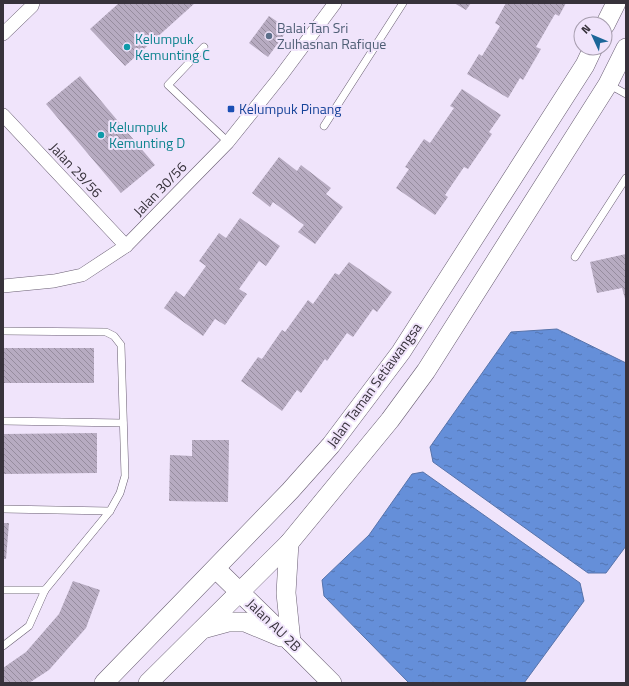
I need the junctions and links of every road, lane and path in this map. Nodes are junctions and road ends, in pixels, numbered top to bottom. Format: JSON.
{"nodes":[{"id":1,"x":33,"y":3,"type":"edge"},
{"id":2,"x":335,"y":3,"type":"edge"},
{"id":3,"x":403,"y":3,"type":"edge"},
{"id":4,"x":616,"y":3,"type":"edge"},
{"id":5,"x":610,"y":16,"type":"edge"},
{"id":6,"x":3,"y":34,"type":"edge"},
{"id":7,"x":204,"y":47,"type":"dead end"},
{"id":8,"x":626,"y":48,"type":"edge"},
{"id":9,"x":589,"y":56,"type":"edge"},
{"id":10,"x":608,"y":84,"type":"junction"},
{"id":11,"x":626,"y":94,"type":"edge"},
{"id":12,"x":3,"y":115,"type":"edge"},
{"id":13,"x":324,"y":126,"type":"dead end"},
{"id":14,"x":228,"y":142,"type":"junction"},
{"id":15,"x":626,"y":178,"type":"edge"},
{"id":16,"x":126,"y":246,"type":"junction"},
{"id":17,"x":575,"y":257,"type":"dead end"},
{"id":18,"x":3,"y":286,"type":"edge"},
{"id":19,"x":3,"y":331,"type":"edge"},
{"id":20,"x":3,"y":422,"type":"edge"},
{"id":21,"x":123,"y":423,"type":"junction"},
{"id":22,"x":3,"y":509,"type":"edge"},
{"id":23,"x":110,"y":511,"type":"junction"},
{"id":24,"x":289,"y":543,"type":"junction"},
{"id":25,"x":216,"y":569,"type":"junction"},
{"id":26,"x":3,"y":590,"type":"edge"},
{"id":27,"x":45,"y":590,"type":"junction"},
{"id":28,"x":240,"y":592,"type":"junction"},
{"id":29,"x":204,"y":628,"type":"junction"},
{"id":30,"x":291,"y":642,"type":"junction"},
{"id":31,"x":3,"y":646,"type":"edge"},
{"id":32,"x":104,"y":683,"type":"edge"},
{"id":33,"x":148,"y":683,"type":"edge"},
{"id":34,"x":332,"y":683,"type":"edge"}],
"edges":[{"from":1,"to":6,"type":"street"},
{"from":2,"to":14,"type":"street","name":"Jalan 30/56"},
{"from":3,"to":13,"type":"lane"},
{"from":4,"to":5,"type":"main road"},
{"from":7,"to":14,"type":"lane"},
{"from":8,"to":10,"type":"main road"},
{"from":9,"to":25,"type":"main road","name":"Jalan Taman Setiawangsa"},
{"from":10,"to":11,"type":"lane"},
{"from":10,"to":24,"type":"main road"},
{"from":12,"to":16,"type":"street","name":"Jalan 29/56"},
{"from":14,"to":16,"type":"street","name":"Jalan 30/56"},
{"from":15,"to":17,"type":"lane"},
{"from":16,"to":18,"type":"street","name":"Jalan 30/56"},
{"from":19,"to":21,"type":"lane"},
{"from":20,"to":21,"type":"lane"},
{"from":21,"to":23,"type":"lane"},
{"from":22,"to":23,"type":"lane"},
{"from":23,"to":27,"type":"lane"},
{"from":24,"to":28,"type":"main road"},
{"from":24,"to":30,"type":"main road"},
{"from":25,"to":28,"type":"main road","name":"Jalan AU 2B"},
{"from":25,"to":32,"type":"main road","name":"Jalan Taman Setiawangsa"},
{"from":26,"to":27,"type":"lane"},
{"from":27,"to":31,"type":"lane"},
{"from":28,"to":29,"type":"main road"},
{"from":28,"to":30,"type":"main road","name":"Jalan AU 2B"},
{"from":29,"to":30,"type":"main road"},
{"from":29,"to":33,"type":"main road"},
{"from":30,"to":34,"type":"main road","name":"Jalan AU 2B"}]}
